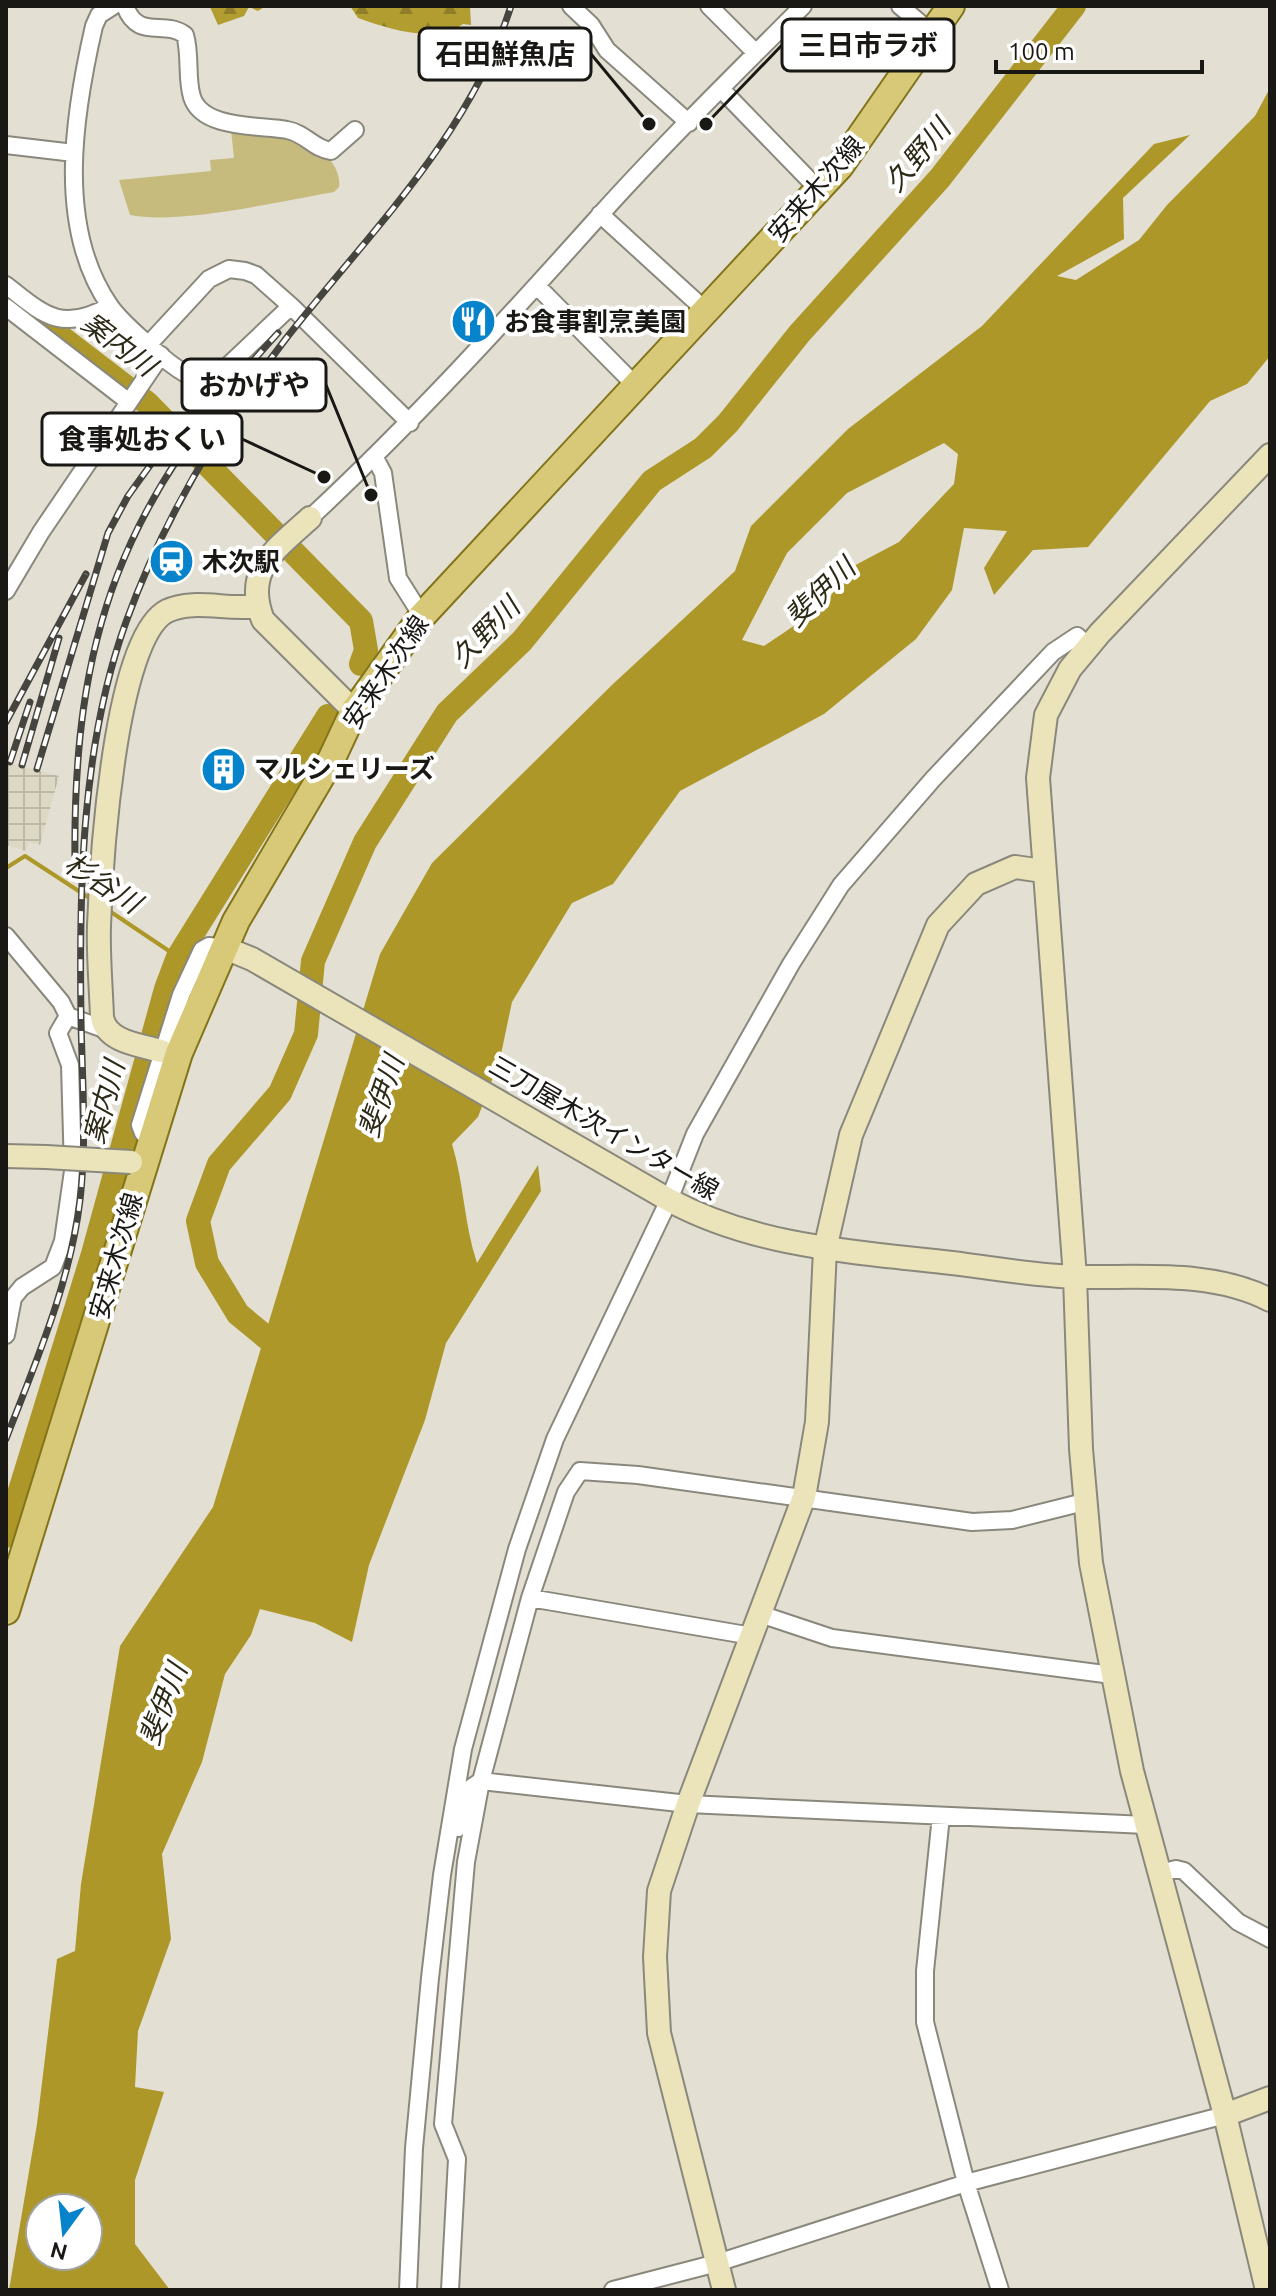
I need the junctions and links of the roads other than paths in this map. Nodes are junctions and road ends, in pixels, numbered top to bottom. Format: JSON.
{"nodes":[{"id":1,"x":113,"y":6,"type":"edge"},
{"id":2,"x":125,"y":6,"type":"edge"},
{"id":3,"x":571,"y":6,"type":"edge"},
{"id":4,"x":709,"y":6,"type":"edge"},
{"id":5,"x":803,"y":6,"type":"edge"},
{"id":6,"x":900,"y":6,"type":"edge"},
{"id":7,"x":951,"y":6,"type":"edge"},
{"id":8,"x":933,"y":34,"type":"junction"},
{"id":9,"x":756,"y":53,"type":"junction"},
{"id":10,"x":721,"y":89,"type":"junction"},
{"id":11,"x":689,"y":123,"type":"junction"},
{"id":12,"x":355,"y":130,"type":"dead end"},
{"id":13,"x":6,"y":145,"type":"edge"},
{"id":14,"x":74,"y":153,"type":"junction"},
{"id":15,"x":819,"y":190,"type":"junction"},
{"id":16,"x":600,"y":214,"type":"junction"},
{"id":17,"x":6,"y":285,"type":"edge"},
{"id":18,"x":538,"y":287,"type":"junction"},
{"id":19,"x":110,"y":306,"type":"junction"},
{"id":20,"x":291,"y":306,"type":"junction"},
{"id":21,"x":6,"y":307,"type":"edge"},
{"id":22,"x":705,"y":310,"type":"junction"},
{"id":23,"x":37,"y":320,"type":"junction"},
{"id":24,"x":155,"y":350,"type":"junction"},
{"id":25,"x":636,"y":386,"type":"junction"},
{"id":26,"x":133,"y":397,"type":"junction"},
{"id":27,"x":410,"y":423,"type":"junction"},
{"id":28,"x":1270,"y":455,"type":"edge"},
{"id":29,"x":375,"y":458,"type":"junction"},
{"id":30,"x":310,"y":518,"type":"joint"},
{"id":31,"x":6,"y":591,"type":"edge"},
{"id":32,"x":258,"y":606,"type":"junction"},
{"id":33,"x":422,"y":616,"type":"junction"},
{"id":34,"x":1088,"y":646,"type":"junction"},
{"id":35,"x":354,"y":711,"type":"junction"},
{"id":36,"x":1043,"y":871,"type":"junction"},
{"id":37,"x":6,"y":936,"type":"edge"},
{"id":38,"x":225,"y":948,"type":"junction"},
{"id":39,"x":68,"y":1016,"type":"junction"},
{"id":40,"x":104,"y":1029,"type":"junction"},
{"id":41,"x":152,"y":1049,"type":"junction"},
{"id":42,"x":151,"y":1136,"type":"junction"},
{"id":43,"x":6,"y":1156,"type":"edge"},
{"id":44,"x":137,"y":1163,"type":"junction"},
{"id":45,"x":661,"y":1195,"type":"junction"},
{"id":46,"x":825,"y":1249,"type":"junction"},
{"id":47,"x":1075,"y":1277,"type":"junction"},
{"id":48,"x":1270,"y":1300,"type":"edge"},
{"id":49,"x":6,"y":1335,"type":"edge"},
{"id":50,"x":804,"y":1497,"type":"junction"},
{"id":51,"x":1084,"y":1502,"type":"junction"},
{"id":52,"x":8,"y":1597,"type":"edge"},
{"id":53,"x":530,"y":1598,"type":"junction"},
{"id":54,"x":760,"y":1614,"type":"junction"},
{"id":55,"x":752,"y":1636,"type":"junction"},
{"id":56,"x":1112,"y":1675,"type":"junction"},
{"id":57,"x":481,"y":1781,"type":"junction"},
{"id":58,"x":688,"y":1804,"type":"junction"},
{"id":59,"x":941,"y":1816,"type":"junction"},
{"id":60,"x":1146,"y":1825,"type":"junction"},
{"id":61,"x":1160,"y":1873,"type":"junction"},
{"id":62,"x":442,"y":1875,"type":"junction"},
{"id":63,"x":1270,"y":1939,"type":"edge"},
{"id":64,"x":1270,"y":2098,"type":"edge"},
{"id":65,"x":1225,"y":2115,"type":"junction"},
{"id":66,"x":966,"y":2183,"type":"junction"},
{"id":67,"x":717,"y":2263,"type":"junction"},
{"id":68,"x":408,"y":2290,"type":"edge"},
{"id":69,"x":450,"y":2290,"type":"edge"},
{"id":70,"x":613,"y":2290,"type":"edge"},
{"id":71,"x":724,"y":2290,"type":"edge"},
{"id":72,"x":1000,"y":2290,"type":"edge"},
{"id":73,"x":1267,"y":2290,"type":"edge"}],
"edges":[{"from":1,"to":14,"type":"street"},
{"from":2,"to":12,"type":"street"},
{"from":3,"to":11,"type":"street"},
{"from":4,"to":9,"type":"street"},
{"from":5,"to":9,"type":"street"},
{"from":6,"to":8,"type":"street"},
{"from":7,"to":8,"type":"main road","name":"安来木次線"},
{"from":8,"to":15,"type":"main road","name":"安来木次線"},
{"from":9,"to":10,"type":"street"},
{"from":10,"to":11,"type":"street"},
{"from":10,"to":15,"type":"street"},
{"from":11,"to":16,"type":"street"},
{"from":13,"to":14,"type":"street"},
{"from":14,"to":19,"type":"street"},
{"from":15,"to":22,"type":"main road","name":"安来木次線"},
{"from":16,"to":18,"type":"street"},
{"from":16,"to":22,"type":"street"},
{"from":17,"to":23,"type":"street"},
{"from":18,"to":25,"type":"street"},
{"from":18,"to":27,"type":"street"},
{"from":19,"to":23,"type":"street"},
{"from":19,"to":24,"type":"street"},
{"from":20,"to":24,"type":"street"},
{"from":20,"to":24,"type":"street"},
{"from":20,"to":27,"type":"street"},
{"from":21,"to":23,"type":"street"},
{"from":22,"to":25,"type":"main road","name":"安来木次線"},
{"from":23,"to":26,"type":"street"},
{"from":24,"to":26,"type":"street"},
{"from":25,"to":33,"type":"main road","name":"安来木次線"},
{"from":26,"to":31,"type":"street"},
{"from":27,"to":29,"type":"street"},
{"from":28,"to":34,"type":"street"},
{"from":29,"to":30,"type":"street"},
{"from":29,"to":33,"type":"street"},
{"from":30,"to":32,"type":"street"},
{"from":32,"to":35,"type":"street"},
{"from":32,"to":40,"type":"street"},
{"from":33,"to":35,"type":"main road","name":"安来木次線"},
{"from":34,"to":36,"type":"street"},
{"from":34,"to":45,"type":"street"},
{"from":35,"to":38,"type":"main road","name":"安来木次線"},
{"from":36,"to":46,"type":"street"},
{"from":36,"to":47,"type":"street"},
{"from":37,"to":39,"type":"street"},
{"from":38,"to":41,"type":"street"},
{"from":38,"to":42,"type":"main road","name":"安来木次線"},
{"from":38,"to":45,"type":"street","name":"三刀屋木次インター線"},
{"from":39,"to":40,"type":"street"},
{"from":39,"to":49,"type":"street"},
{"from":40,"to":41,"type":"street"},
{"from":41,"to":42,"type":"street"},
{"from":42,"to":44,"type":"main road","name":"安来木次線"},
{"from":43,"to":44,"type":"street","bridge":true},
{"from":44,"to":52,"type":"main road","name":"安来木次線"},
{"from":45,"to":46,"type":"street","name":"三刀屋木次インター線"},
{"from":45,"to":62,"type":"street"},
{"from":46,"to":47,"type":"street","name":"三刀屋木次インター線"},
{"from":46,"to":50,"type":"street"},
{"from":47,"to":48,"type":"street","name":"三刀屋木次インター線"},
{"from":47,"to":51,"type":"street"},
{"from":50,"to":51,"type":"street"},
{"from":50,"to":53,"type":"street"},
{"from":50,"to":54,"type":"street"},
{"from":51,"to":56,"type":"street"},
{"from":53,"to":55,"type":"street"},
{"from":53,"to":57,"type":"street"},
{"from":54,"to":55,"type":"street"},
{"from":54,"to":56,"type":"street"},
{"from":55,"to":58,"type":"street"},
{"from":56,"to":60,"type":"street"},
{"from":57,"to":58,"type":"street"},
{"from":57,"to":62,"type":"street"},
{"from":57,"to":69,"type":"street"},
{"from":58,"to":59,"type":"street"},
{"from":58,"to":67,"type":"street"},
{"from":59,"to":60,"type":"street"},
{"from":59,"to":66,"type":"street"},
{"from":60,"to":61,"type":"street"},
{"from":61,"to":63,"type":"street"},
{"from":61,"to":65,"type":"street"},
{"from":62,"to":68,"type":"street"},
{"from":64,"to":65,"type":"street"},
{"from":65,"to":66,"type":"street"},
{"from":65,"to":73,"type":"street"},
{"from":66,"to":67,"type":"street"},
{"from":66,"to":72,"type":"street"},
{"from":67,"to":70,"type":"street"},
{"from":67,"to":71,"type":"street"}]}
